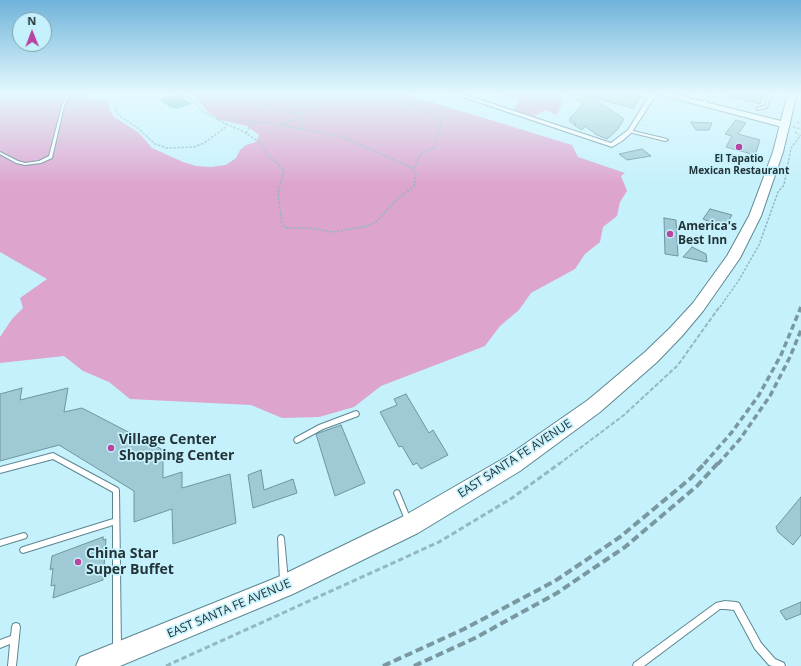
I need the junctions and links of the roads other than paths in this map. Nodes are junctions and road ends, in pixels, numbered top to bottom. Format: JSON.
{"nodes":[{"id":1,"x":59,"y":124,"type":"edge"},
{"id":2,"x":548,"y":124,"type":"edge"},
{"id":3,"x":634,"y":124,"type":"edge"},
{"id":4,"x":783,"y":124,"type":"edge"},
{"id":5,"x":791,"y":126,"type":"joint"},
{"id":6,"x":630,"y":131,"type":"junction"},
{"id":7,"x":666,"y":140,"type":"dead end"},
{"id":8,"x":0,"y":153,"type":"edge"},
{"id":9,"x":356,"y":414,"type":"dead end"},
{"id":10,"x":297,"y":440,"type":"dead end"},
{"id":11,"x":0,"y":470,"type":"edge"},
{"id":12,"x":397,"y":493,"type":"dead end"},
{"id":13,"x":116,"y":521,"type":"junction"},
{"id":14,"x":410,"y":525,"type":"junction"},
{"id":15,"x":24,"y":536,"type":"dead end"},
{"id":16,"x":280,"y":538,"type":"dead end"},
{"id":17,"x":0,"y":543,"type":"edge"},
{"id":18,"x":23,"y":550,"type":"dead end"},
{"id":19,"x":285,"y":586,"type":"junction"},
{"id":20,"x":16,"y":627,"type":"dead end"},
{"id":21,"x":14,"y":639,"type":"junction"},
{"id":22,"x":0,"y":644,"type":"edge"},
{"id":23,"x":117,"y":655,"type":"junction"},
{"id":24,"x":12,"y":666,"type":"edge"},
{"id":25,"x":89,"y":666,"type":"edge"},
{"id":26,"x":637,"y":666,"type":"edge"},
{"id":27,"x":781,"y":666,"type":"edge"}],
"edges":[{"from":1,"to":8,"type":"lane"},
{"from":2,"to":6,"type":"street"},
{"from":3,"to":6,"type":"street"},
{"from":4,"to":5,"type":"street"},
{"from":5,"to":14,"type":"main road","name":"EAST SANTA FE AVENUE"},
{"from":6,"to":7,"type":"lane"},
{"from":9,"to":10,"type":"lane"},
{"from":11,"to":13,"type":"lane"},
{"from":12,"to":14,"type":"lane"},
{"from":13,"to":18,"type":"lane"},
{"from":13,"to":23,"type":"lane"},
{"from":14,"to":19,"type":"main road","name":"EAST SANTA FE AVENUE"},
{"from":15,"to":17,"type":"lane"},
{"from":16,"to":19,"type":"lane"},
{"from":19,"to":23,"type":"main road","name":"EAST SANTA FE AVENUE"},
{"from":20,"to":21,"type":"lane"},
{"from":21,"to":22,"type":"lane"},
{"from":21,"to":24,"type":"lane"},
{"from":23,"to":25,"type":"main road","name":"EAST SANTA FE AVENUE"},
{"from":26,"to":27,"type":"lane"}]}
